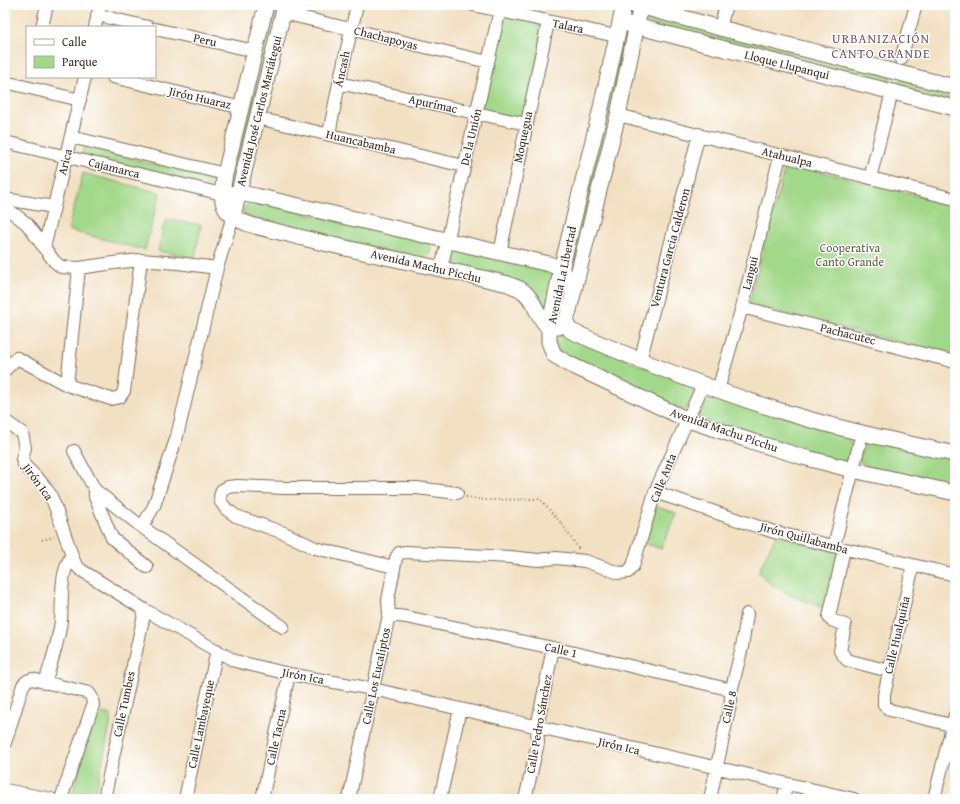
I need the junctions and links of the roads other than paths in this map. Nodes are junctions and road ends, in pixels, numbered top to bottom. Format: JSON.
{"nodes":[{"id":1,"x":47,"y":5,"type":"edge"},
{"id":2,"x":266,"y":5,"type":"edge"},
{"id":3,"x":357,"y":5,"type":"edge"},
{"id":4,"x":473,"y":5,"type":"edge"},
{"id":5,"x":624,"y":5,"type":"edge"},
{"id":6,"x":640,"y":5,"type":"edge"},
{"id":7,"x":726,"y":5,"type":"edge"},
{"id":8,"x":916,"y":5,"type":"edge"},
{"id":9,"x":500,"y":8,"type":"edge"},
{"id":10,"x":284,"y":9,"type":"edge"},
{"id":11,"x":97,"y":16,"type":"edge"},
{"id":12,"x":548,"y":22,"type":"junction"},
{"id":13,"x":42,"y":26,"type":"edge"},
{"id":14,"x":143,"y":26,"type":"edge"},
{"id":15,"x":636,"y":26,"type":"junction"},
{"id":16,"x":156,"y":28,"type":"edge"},
{"id":17,"x":720,"y":28,"type":"junction"},
{"id":18,"x":351,"y":29,"type":"junction"},
{"id":19,"x":618,"y":29,"type":"junction"},
{"id":20,"x":255,"y":51,"type":"junction"},
{"id":21,"x":488,"y":62,"type":"junction"},
{"id":22,"x":900,"y":65,"type":"junction"},
{"id":23,"x":249,"y":77,"type":"junction"},
{"id":24,"x":85,"y":78,"type":"edge"},
{"id":25,"x":116,"y":78,"type":"edge"},
{"id":26,"x":266,"y":81,"type":"junction"},
{"id":27,"x":5,"y":82,"type":"edge"},
{"id":28,"x":30,"y":82,"type":"edge"},
{"id":29,"x":339,"y":83,"type":"junction"},
{"id":30,"x":955,"y":87,"type":"edge"},
{"id":31,"x":892,"y":92,"type":"junction"},
{"id":32,"x":80,"y":100,"type":"junction"},
{"id":33,"x":242,"y":108,"type":"junction"},
{"id":34,"x":955,"y":108,"type":"edge"},
{"id":35,"x":477,"y":114,"type":"junction"},
{"id":36,"x":618,"y":115,"type":"junction"},
{"id":37,"x":257,"y":118,"type":"junction"},
{"id":38,"x":526,"y":124,"type":"junction"},
{"id":39,"x":329,"y":134,"type":"junction"},
{"id":40,"x":699,"y":134,"type":"junction"},
{"id":41,"x":71,"y":137,"type":"junction"},
{"id":42,"x":5,"y":142,"type":"edge"},
{"id":43,"x":66,"y":156,"type":"junction"},
{"id":44,"x":780,"y":156,"type":"junction"},
{"id":45,"x":464,"y":166,"type":"junction"},
{"id":46,"x":225,"y":174,"type":"junction"},
{"id":47,"x":870,"y":178,"type":"junction"},
{"id":48,"x":239,"y":193,"type":"junction"},
{"id":49,"x":222,"y":194,"type":"junction"},
{"id":50,"x":5,"y":199,"type":"edge"},
{"id":51,"x":955,"y":199,"type":"edge"},
{"id":52,"x":54,"y":207,"type":"junction"},
{"id":53,"x":5,"y":209,"type":"edge"},
{"id":54,"x":233,"y":216,"type":"junction"},
{"id":55,"x":448,"y":241,"type":"junction"},
{"id":56,"x":44,"y":248,"type":"junction"},
{"id":57,"x":500,"y":253,"type":"junction"},
{"id":58,"x":141,"y":260,"type":"junction"},
{"id":59,"x":78,"y":268,"type":"junction"},
{"id":60,"x":217,"y":268,"type":"junction"},
{"id":61,"x":441,"y":269,"type":"junction"},
{"id":62,"x":561,"y":270,"type":"junction"},
{"id":63,"x":573,"y":292,"type":"junction"},
{"id":64,"x":742,"y":307,"type":"junction"},
{"id":65,"x":566,"y":322,"type":"junction"},
{"id":66,"x":549,"y":328,"type":"junction"},
{"id":67,"x":640,"y":361,"type":"junction"},
{"id":68,"x":955,"y":362,"type":"edge"},
{"id":69,"x":5,"y":370,"type":"edge"},
{"id":70,"x":68,"y":385,"type":"junction"},
{"id":71,"x":703,"y":386,"type":"junction"},
{"id":72,"x":718,"y":390,"type":"junction"},
{"id":73,"x":688,"y":420,"type":"junction"},
{"id":74,"x":5,"y":421,"type":"edge"},
{"id":75,"x":862,"y":433,"type":"junction"},
{"id":76,"x":74,"y":451,"type":"dead end"},
{"id":77,"x":955,"y":454,"type":"edge"},
{"id":78,"x":853,"y":470,"type":"junction"},
{"id":79,"x":95,"y":490,"type":"junction"},
{"id":80,"x":655,"y":492,"type":"junction"},
{"id":81,"x":457,"y":493,"type":"road end"},
{"id":82,"x":955,"y":493,"type":"edge"},
{"id":83,"x":142,"y":527,"type":"junction"},
{"id":84,"x":839,"y":548,"type":"junction"},
{"id":85,"x":399,"y":553,"type":"joint"},
{"id":86,"x":72,"y":556,"type":"junction"},
{"id":87,"x":913,"y":565,"type":"junction"},
{"id":88,"x":147,"y":567,"type":"dead end"},
{"id":89,"x":394,"y":567,"type":"junction"},
{"id":90,"x":955,"y":575,"type":"edge"},
{"id":91,"x":145,"y":610,"type":"junction"},
{"id":92,"x":747,"y":614,"type":"dead end"},
{"id":93,"x":389,"y":616,"type":"junction"},
{"id":94,"x":283,"y":627,"type":"dead end"},
{"id":95,"x":553,"y":648,"type":"junction"},
{"id":96,"x":217,"y":650,"type":"junction"},
{"id":97,"x":889,"y":671,"type":"junction"},
{"id":98,"x":289,"y":674,"type":"junction"},
{"id":99,"x":45,"y":683,"type":"junction"},
{"id":100,"x":373,"y":689,"type":"junction"},
{"id":101,"x":731,"y":692,"type":"junction"},
{"id":102,"x":460,"y":709,"type":"junction"},
{"id":103,"x":954,"y":722,"type":"edge"},
{"id":104,"x":8,"y":725,"type":"edge"},
{"id":105,"x":537,"y":727,"type":"junction"},
{"id":106,"x":5,"y":743,"type":"edge"},
{"id":107,"x":717,"y":768,"type":"junction"},
{"id":108,"x":787,"y":784,"type":"junction"},
{"id":109,"x":5,"y":790,"type":"edge"},
{"id":110,"x":51,"y":799,"type":"edge"},
{"id":111,"x":61,"y":799,"type":"edge"},
{"id":112,"x":104,"y":799,"type":"edge"},
{"id":113,"x":185,"y":799,"type":"edge"},
{"id":114,"x":262,"y":799,"type":"edge"},
{"id":115,"x":349,"y":799,"type":"edge"},
{"id":116,"x":440,"y":799,"type":"edge"},
{"id":117,"x":525,"y":799,"type":"edge"},
{"id":118,"x":710,"y":799,"type":"edge"},
{"id":119,"x":783,"y":799,"type":"edge"},
{"id":120,"x":854,"y":799,"type":"edge"},
{"id":121,"x":934,"y":799,"type":"edge"}],
"edges":[{"from":1,"to":13,"type":"street"},
{"from":2,"to":20,"type":"street","name":"Avenida José Carlos Mariátegui"},
{"from":3,"to":18,"type":"street","name":"Áncash"},
{"from":4,"to":9,"type":"street","name":"Talara"},
{"from":5,"to":19,"type":"street","name":"Avenida La Libertad"},
{"from":6,"to":15,"type":"street","name":"Avenida La Libertad"},
{"from":6,"to":17,"type":"street","name":"Lloque Llupanqui"},
{"from":7,"to":17,"type":"street"},
{"from":8,"to":22,"type":"street"},
{"from":9,"to":12,"type":"street","name":"Talara"},
{"from":9,"to":21,"type":"street","name":"De la Unión"},
{"from":10,"to":18,"type":"street","name":"Chachapoyas"},
{"from":10,"to":26,"type":"street","name":"Avenida José Carlos Mariátegui"},
{"from":11,"to":14,"type":"street"},
{"from":12,"to":19,"type":"street","name":"Talara"},
{"from":12,"to":38,"type":"street","name":"Moquegua"},
{"from":15,"to":19,"type":"street","name":"Lloque Llupanqui"},
{"from":15,"to":31,"type":"street","name":"Lloque Llupanqui"},
{"from":15,"to":36,"type":"street","name":"Avenida La Libertad"},
{"from":16,"to":20,"type":"street","name":"Peru"},
{"from":17,"to":22,"type":"street","name":"Lloque Llupanqui"},
{"from":18,"to":21,"type":"street","name":"Chachapoyas"},
{"from":18,"to":29,"type":"street","name":"Áncash"},
{"from":19,"to":62,"type":"street","name":"Avenida La Libertad"},
{"from":20,"to":23,"type":"street","name":"Avenida José Carlos Mariátegui"},
{"from":21,"to":35,"type":"street","name":"De la Unión"},
{"from":22,"to":30,"type":"street","name":"Lloque Llupanqui"},
{"from":22,"to":31,"type":"street"},
{"from":23,"to":26,"type":"street"},
{"from":23,"to":33,"type":"street","name":"Avenida José Carlos Mariátegui"},
{"from":24,"to":32,"type":"street","name":"Arica"},
{"from":25,"to":33,"type":"street","name":"Jirón Huaraz"},
{"from":26,"to":37,"type":"street","name":"Avenida José Carlos Mariátegui"},
{"from":27,"to":28,"type":"street"},
{"from":28,"to":32,"type":"street"},
{"from":29,"to":35,"type":"street","name":"Apurímac"},
{"from":29,"to":39,"type":"street","name":"Áncash"},
{"from":31,"to":34,"type":"street","name":"Lloque Llupanqui"},
{"from":31,"to":47,"type":"street"},
{"from":32,"to":41,"type":"street","name":"Arica"},
{"from":33,"to":46,"type":"street","name":"Avenida José Carlos Mariátegui"},
{"from":35,"to":38,"type":"street","name":"Apurímac"},
{"from":35,"to":45,"type":"street","name":"De la Unión"},
{"from":36,"to":40,"type":"street","name":"Atahualpa"},
{"from":36,"to":63,"type":"street","name":"Avenida La Libertad"},
{"from":37,"to":39,"type":"street","name":"Huancabamba"},
{"from":37,"to":48,"type":"street","name":"Avenida José Carlos Mariátegui"},
{"from":38,"to":57,"type":"street","name":"Moquegua"},
{"from":39,"to":45,"type":"street","name":"Huancabamba"},
{"from":40,"to":44,"type":"street","name":"Atahualpa"},
{"from":40,"to":67,"type":"street","name":"Ventura Garcia Calderon"},
{"from":41,"to":43,"type":"street","name":"Arica"},
{"from":41,"to":46,"type":"street","name":"Cajamarca"},
{"from":42,"to":43,"type":"street","name":"Cajamarca"},
{"from":43,"to":49,"type":"street","name":"Cajamarca"},
{"from":43,"to":52,"type":"street","name":"Arica"},
{"from":44,"to":47,"type":"street","name":"Atahualpa"},
{"from":44,"to":64,"type":"street","name":"Langui"},
{"from":45,"to":55,"type":"street","name":"De la Unión"},
{"from":46,"to":49,"type":"street","name":"Avenida José Carlos Mariátegui"},
{"from":47,"to":51,"type":"street","name":"Atahualpa"},
{"from":48,"to":49,"type":"street"},
{"from":48,"to":54,"type":"street","name":"Avenida José Carlos Mariátegui"},
{"from":48,"to":55,"type":"street"},
{"from":49,"to":54,"type":"street"},
{"from":50,"to":52,"type":"street"},
{"from":52,"to":56,"type":"street","name":"Arica"},
{"from":53,"to":56,"type":"street"},
{"from":54,"to":60,"type":"street"},
{"from":54,"to":61,"type":"street","name":"Avenida Machu Picchu"},
{"from":55,"to":57,"type":"street"},
{"from":55,"to":61,"type":"street","name":"De la Unión"},
{"from":56,"to":59,"type":"street"},
{"from":57,"to":62,"type":"street"},
{"from":58,"to":59,"type":"street"},
{"from":58,"to":60,"type":"street"},
{"from":58,"to":70,"type":"street"},
{"from":59,"to":70,"type":"street"},
{"from":60,"to":83,"type":"street"},
{"from":61,"to":66,"type":"street","name":"Avenida Machu Picchu"},
{"from":62,"to":63,"type":"street"},
{"from":62,"to":66,"type":"street","name":"Avenida La Libertad"},
{"from":63,"to":65,"type":"street","name":"Avenida La Libertad"},
{"from":64,"to":68,"type":"street","name":"Pachacutec"},
{"from":64,"to":72,"type":"street","name":"Langui"},
{"from":65,"to":66,"type":"street","name":"Avenida La Libertad"},
{"from":65,"to":67,"type":"street"},
{"from":66,"to":73,"type":"street","name":"Avenida Machu Picchu"},
{"from":67,"to":71,"type":"street"},
{"from":69,"to":70,"type":"street"},
{"from":71,"to":72,"type":"street"},
{"from":71,"to":73,"type":"street","name":"Calle Anta"},
{"from":72,"to":75,"type":"street"},
{"from":73,"to":78,"type":"street","name":"Avenida Machu Picchu"},
{"from":73,"to":80,"type":"street","name":"Calle Anta"},
{"from":74,"to":86,"type":"street","name":"Jirón Ica"},
{"from":75,"to":77,"type":"street"},
{"from":75,"to":78,"type":"street"},
{"from":76,"to":79,"type":"street"},
{"from":78,"to":82,"type":"street","name":"Avenida Machu Picchu"},
{"from":78,"to":84,"type":"street"},
{"from":79,"to":83,"type":"street"},
{"from":79,"to":88,"type":"street"},
{"from":80,"to":84,"type":"street","name":"Jirón Quillabamba"},
{"from":80,"to":85,"type":"street","name":"Calle Anta"},
{"from":81,"to":89,"type":"street"},
{"from":83,"to":94,"type":"street"},
{"from":84,"to":87,"type":"street","name":"Jirón Quillabamba"},
{"from":84,"to":97,"type":"street"},
{"from":85,"to":89,"type":"street","name":"Calle Los Eucaliptos"},
{"from":86,"to":91,"type":"street","name":"Jirón Ica"},
{"from":86,"to":99,"type":"street"},
{"from":87,"to":90,"type":"street","name":"Jirón Quillabamba"},
{"from":87,"to":97,"type":"street","name":"Calle Hualquiña"},
{"from":89,"to":93,"type":"street","name":"Calle Los Eucaliptos"},
{"from":91,"to":96,"type":"street","name":"Jirón Ica"},
{"from":91,"to":112,"type":"street","name":"Calle Tumbes"},
{"from":92,"to":101,"type":"street","name":"Calle 8"},
{"from":93,"to":95,"type":"street","name":"Calle 1"},
{"from":93,"to":100,"type":"street","name":"Calle Los Eucaliptos"},
{"from":95,"to":101,"type":"street","name":"Calle 1"},
{"from":95,"to":105,"type":"street","name":"Calle Pedro Sánchez"},
{"from":96,"to":98,"type":"street","name":"Jirón Ica"},
{"from":96,"to":113,"type":"street","name":"Calle Lambayeque"},
{"from":97,"to":103,"type":"street","name":"Calle Hualquiña"},
{"from":98,"to":100,"type":"street","name":"Jirón Ica"},
{"from":98,"to":114,"type":"street","name":"Calle Tacna"},
{"from":99,"to":104,"type":"street"},
{"from":99,"to":111,"type":"street"},
{"from":100,"to":102,"type":"street","name":"Jirón Ica"},
{"from":100,"to":115,"type":"street","name":"Calle Los Eucaliptos"},
{"from":101,"to":107,"type":"street","name":"Calle 8"},
{"from":102,"to":105,"type":"street","name":"Jirón Ica"},
{"from":102,"to":116,"type":"street"},
{"from":103,"to":121,"type":"street"},
{"from":104,"to":106,"type":"street"},
{"from":105,"to":107,"type":"street","name":"Jirón Ica"},
{"from":105,"to":117,"type":"street","name":"Calle Pedro Sánchez"},
{"from":107,"to":108,"type":"street","name":"Jirón Ica"},
{"from":107,"to":118,"type":"street","name":"Calle 8"},
{"from":108,"to":119,"type":"street"},
{"from":108,"to":120,"type":"street","name":"Jirón Ica"},
{"from":109,"to":110,"type":"street"}]}
